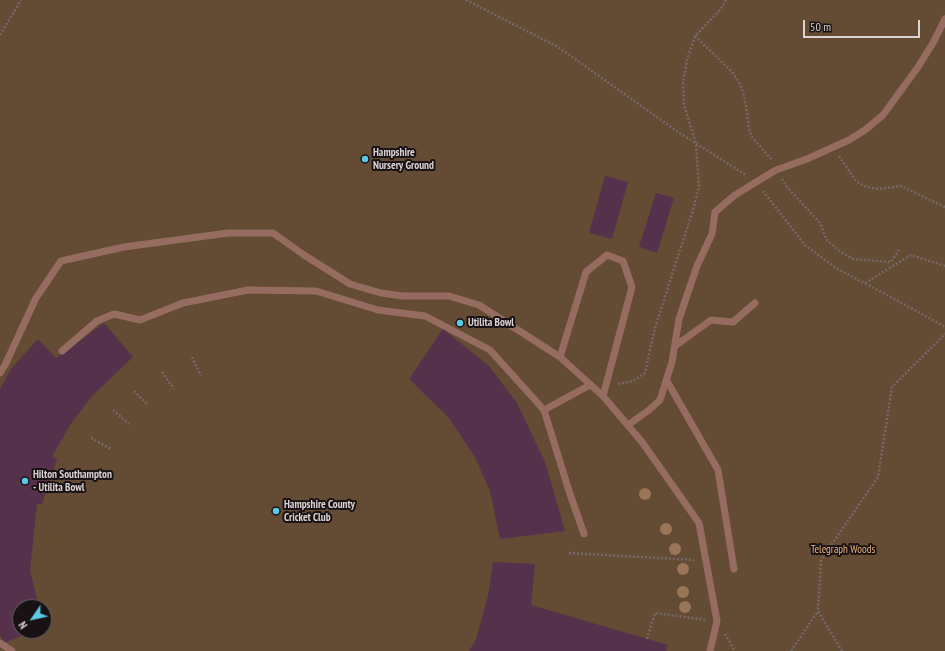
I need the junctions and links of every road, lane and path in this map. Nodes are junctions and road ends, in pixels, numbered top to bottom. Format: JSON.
{"nodes":[{"id":1,"x":21,"y":0,"type":"edge"},
{"id":2,"x":466,"y":0,"type":"edge"},
{"id":3,"x":726,"y":0,"type":"edge"},
{"id":4,"x":945,"y":19,"type":"edge"},
{"id":5,"x":0,"y":35,"type":"edge"},
{"id":6,"x":695,"y":36,"type":"junction"},
{"id":7,"x":696,"y":143,"type":"junction"},
{"id":8,"x":833,"y":147,"type":"junction"},
{"id":9,"x":778,"y":169,"type":"junction"},
{"id":10,"x":756,"y":182,"type":"junction"},
{"id":11,"x":945,"y":207,"type":"edge"},
{"id":12,"x":899,"y":250,"type":"dead end"},
{"id":13,"x":945,"y":266,"type":"edge"},
{"id":14,"x":865,"y":283,"type":"junction"},
{"id":15,"x":755,"y":303,"type":"dead end"},
{"id":16,"x":945,"y":327,"type":"edge"},
{"id":17,"x":945,"y":334,"type":"edge"},
{"id":18,"x":674,"y":346,"type":"junction"},
{"id":19,"x":62,"y":352,"type":"dead end"},
{"id":20,"x":192,"y":357,"type":"dead end"},
{"id":21,"x":560,"y":357,"type":"junction"},
{"id":22,"x":3,"y":363,"type":"edge"},
{"id":23,"x":162,"y":372,"type":"dead end"},
{"id":24,"x":0,"y":373,"type":"edge"},
{"id":25,"x":201,"y":376,"type":"dead end"},
{"id":26,"x":667,"y":381,"type":"junction"},
{"id":27,"x":590,"y":385,"type":"junction"},
{"id":28,"x":605,"y":386,"type":"junction"},
{"id":29,"x":174,"y":389,"type":"dead end"},
{"id":30,"x":134,"y":391,"type":"dead end"},
{"id":31,"x":603,"y":396,"type":"junction"},
{"id":32,"x":148,"y":405,"type":"dead end"},
{"id":33,"x":113,"y":410,"type":"dead end"},
{"id":34,"x":544,"y":410,"type":"junction"},
{"id":35,"x":129,"y":424,"type":"dead end"},
{"id":36,"x":628,"y":425,"type":"junction"},
{"id":37,"x":91,"y":438,"type":"dead end"},
{"id":38,"x":111,"y":449,"type":"dead end"},
{"id":39,"x":584,"y":534,"type":"dead end"},
{"id":40,"x":569,"y":554,"type":"dead end"},
{"id":41,"x":706,"y":560,"type":"junction"},
{"id":42,"x":734,"y":569,"type":"dead end"},
{"id":43,"x":818,"y":611,"type":"junction"},
{"id":44,"x":717,"y":622,"type":"junction"},
{"id":45,"x":647,"y":639,"type":"dead end"},
{"id":46,"x":0,"y":643,"type":"edge"},
{"id":47,"x":12,"y":651,"type":"edge"},
{"id":48,"x":710,"y":651,"type":"edge"},
{"id":49,"x":790,"y":651,"type":"edge"},
{"id":50,"x":842,"y":651,"type":"edge"}],
"edges":[{"from":1,"to":5,"type":"path"},
{"from":2,"to":7,"type":"path"},
{"from":3,"to":6,"type":"path"},
{"from":4,"to":8,"type":"lane"},
{"from":6,"to":7,"type":"path"},
{"from":6,"to":9,"type":"path"},
{"from":7,"to":10,"type":"path"},
{"from":7,"to":28,"type":"path"},
{"from":8,"to":9,"type":"lane"},
{"from":8,"to":11,"type":"path"},
{"from":9,"to":10,"type":"lane"},
{"from":9,"to":12,"type":"path"},
{"from":10,"to":14,"type":"path"},
{"from":10,"to":18,"type":"lane"},
{"from":13,"to":14,"type":"path"},
{"from":14,"to":16,"type":"path"},
{"from":15,"to":18,"type":"lane"},
{"from":17,"to":43,"type":"path"},
{"from":18,"to":26,"type":"lane"},
{"from":19,"to":34,"type":"lane"},
{"from":20,"to":25,"type":"path"},
{"from":21,"to":22,"type":"lane"},
{"from":21,"to":27,"type":"lane"},
{"from":21,"to":28,"type":"lane"},
{"from":22,"to":24,"type":"lane"},
{"from":23,"to":29,"type":"path"},
{"from":26,"to":36,"type":"lane"},
{"from":26,"to":42,"type":"lane"},
{"from":27,"to":31,"type":"lane"},
{"from":27,"to":34,"type":"lane"},
{"from":28,"to":31,"type":"lane"},
{"from":30,"to":32,"type":"path"},
{"from":31,"to":36,"type":"lane"},
{"from":33,"to":35,"type":"path"},
{"from":34,"to":39,"type":"lane"},
{"from":36,"to":41,"type":"lane"},
{"from":37,"to":38,"type":"path"},
{"from":40,"to":41,"type":"path"},
{"from":41,"to":44,"type":"lane"},
{"from":43,"to":49,"type":"path"},
{"from":43,"to":50,"type":"path"},
{"from":44,"to":45,"type":"path"},
{"from":44,"to":48,"type":"lane"},
{"from":46,"to":47,"type":"lane"}]}
